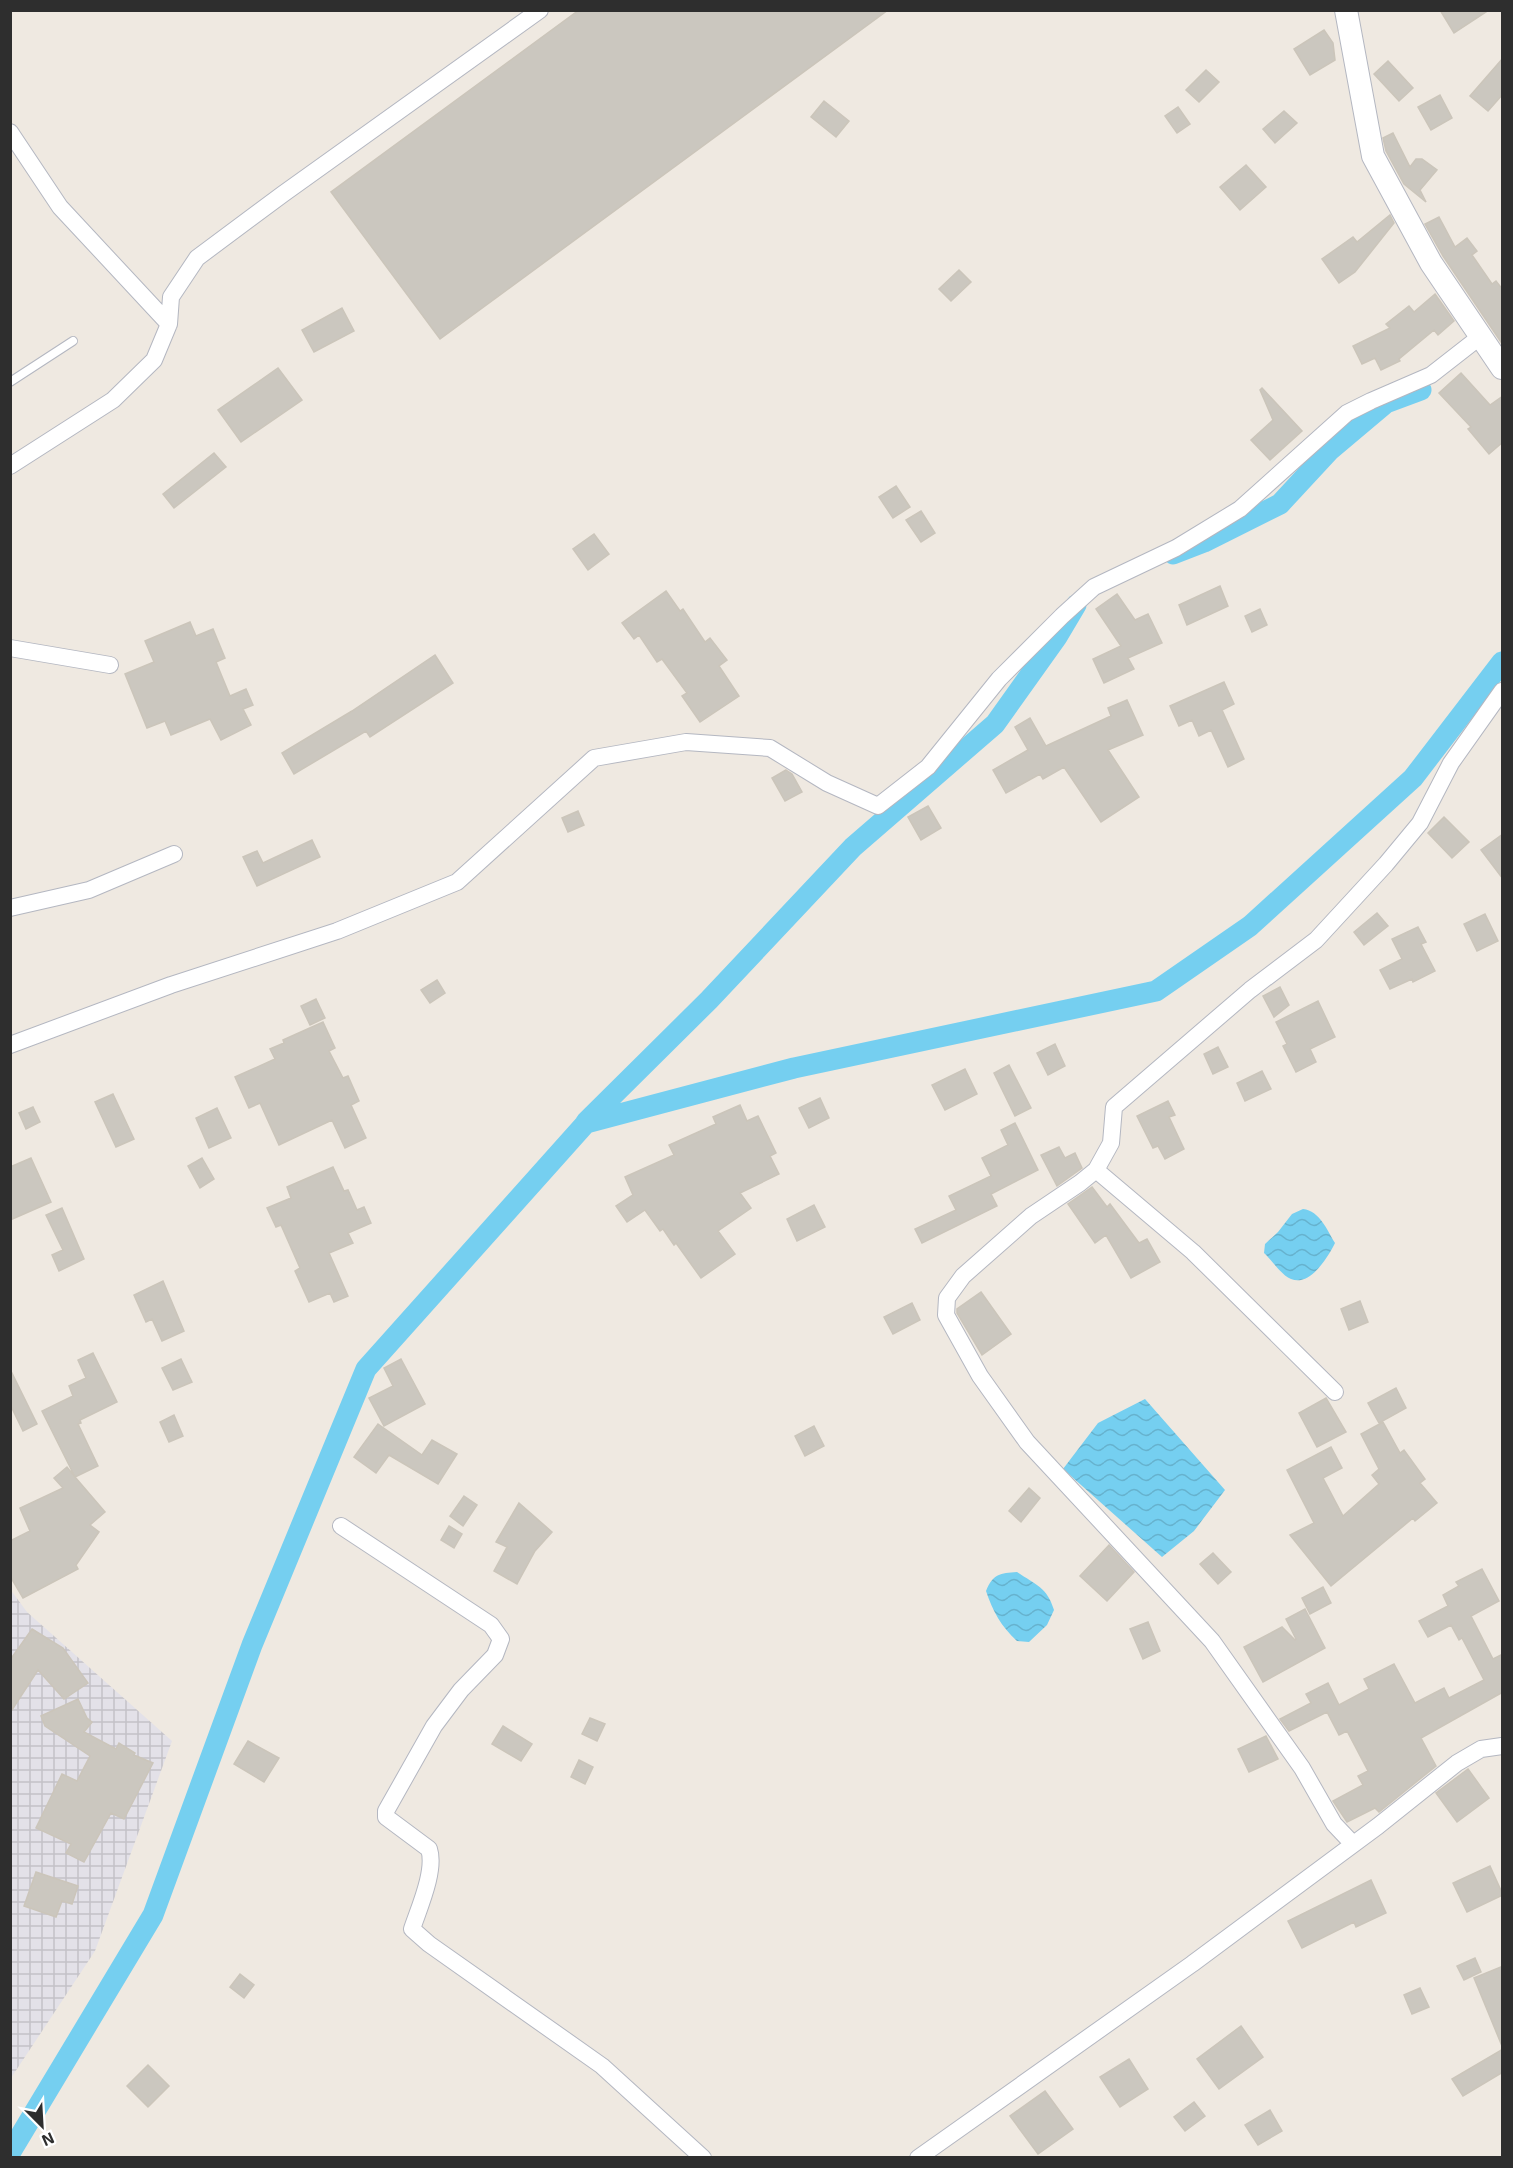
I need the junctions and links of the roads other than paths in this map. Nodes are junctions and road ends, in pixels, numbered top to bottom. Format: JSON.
{"nodes":[{"id":1,"x":540,"y":10,"type":"edge"},
{"id":2,"x":1346,"y":10,"type":"edge"},
{"id":3,"x":10,"y":132,"type":"edge"},
{"id":4,"x":169,"y":324,"type":"junction"},
{"id":5,"x":1481,"y":336,"type":"junction"},
{"id":6,"x":73,"y":341,"type":"dead end"},
{"id":7,"x":1503,"y":368,"type":"edge"},
{"id":8,"x":10,"y":382,"type":"edge"},
{"id":9,"x":10,"y":466,"type":"edge"},
{"id":10,"x":10,"y":648,"type":"edge"},
{"id":11,"x":110,"y":665,"type":"dead end"},
{"id":12,"x":1503,"y":691,"type":"edge"},
{"id":13,"x":174,"y":854,"type":"dead end"},
{"id":14,"x":10,"y":908,"type":"edge"},
{"id":15,"x":10,"y":1045,"type":"edge"},
{"id":16,"x":1096,"y":1170,"type":"junction"},
{"id":17,"x":1335,"y":1392,"type":"dead end"},
{"id":18,"x":341,"y":1526,"type":"dead end"},
{"id":19,"x":1503,"y":1746,"type":"edge"},
{"id":20,"x":1352,"y":1843,"type":"junction"},
{"id":21,"x":703,"y":2157,"type":"edge"},
{"id":22,"x":918,"y":2157,"type":"edge"}],
"edges":[{"from":1,"to":4,"type":"street"},
{"from":2,"to":5,"type":"main road"},
{"from":3,"to":4,"type":"street"},
{"from":4,"to":9,"type":"street"},
{"from":5,"to":7,"type":"main road"},
{"from":5,"to":15,"type":"street"},
{"from":6,"to":8,"type":"lane"},
{"from":10,"to":11,"type":"street"},
{"from":12,"to":16,"type":"street"},
{"from":13,"to":14,"type":"street"},
{"from":16,"to":17,"type":"street"},
{"from":16,"to":20,"type":"street"},
{"from":18,"to":21,"type":"street"},
{"from":19,"to":20,"type":"street"},
{"from":20,"to":22,"type":"street"}]}
